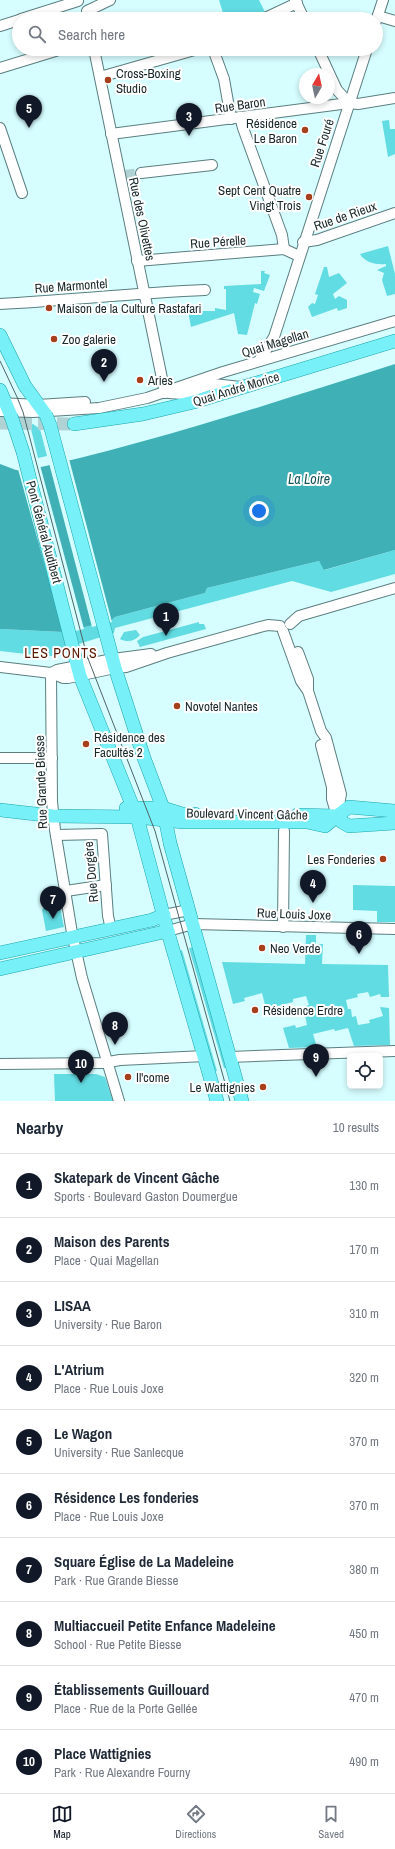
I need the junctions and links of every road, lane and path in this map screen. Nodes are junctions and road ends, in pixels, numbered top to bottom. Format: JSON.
{"nodes":[{"id":1,"x":110,"y":0,"type":"edge"},
{"id":2,"x":383,"y":0,"type":"edge"},
{"id":3,"x":81,"y":1,"type":"edge"},
{"id":4,"x":296,"y":1,"type":"edge"},
{"id":5,"x":44,"y":12,"type":"edge"},
{"id":6,"x":86,"y":12,"type":"edge"},
{"id":7,"x":92,"y":12,"type":"edge"},
{"id":8,"x":276,"y":12,"type":"edge"},
{"id":9,"x":301,"y":12,"type":"edge"},
{"id":10,"x":379,"y":12,"type":"edge"},
{"id":11,"x":383,"y":19,"type":"edge"},
{"id":12,"x":395,"y":21,"type":"edge"},
{"id":13,"x":12,"y":22,"type":"edge"},
{"id":14,"x":0,"y":26,"type":"edge"},
{"id":15,"x":39,"y":56,"type":"edge"},
{"id":16,"x":96,"y":56,"type":"edge"},
{"id":17,"x":174,"y":56,"type":"edge"},
{"id":18,"x":216,"y":56,"type":"edge"},
{"id":19,"x":321,"y":56,"type":"edge"},
{"id":20,"x":365,"y":56,"type":"edge"},
{"id":21,"x":0,"y":68,"type":"edge"},
{"id":22,"x":100,"y":77,"type":"junction"},
{"id":23,"x":395,"y":98,"type":"edge"},
{"id":24,"x":349,"y":103,"type":"junction"},
{"id":25,"x":236,"y":118,"type":"junction"},
{"id":26,"x":0,"y":128,"type":"edge"},
{"id":27,"x":111,"y":134,"type":"junction"},
{"id":28,"x":212,"y":165,"type":"dead end"},
{"id":29,"x":141,"y":173,"type":"tunnel mouth"},
{"id":30,"x":22,"y":193,"type":"dead end"},
{"id":31,"x":395,"y":213,"type":"edge"},
{"id":32,"x":303,"y":242,"type":"junction"},
{"id":33,"x":284,"y":249,"type":"junction"},
{"id":34,"x":299,"y":256,"type":"junction"},
{"id":35,"x":137,"y":261,"type":"junction"},
{"id":36,"x":205,"y":290,"type":"dead end"},
{"id":37,"x":144,"y":293,"type":"junction"},
{"id":38,"x":0,"y":304,"type":"edge"},
{"id":39,"x":395,"y":321,"type":"edge"},
{"id":40,"x":0,"y":335,"type":"edge"},
{"id":41,"x":274,"y":337,"type":"junction"},
{"id":42,"x":395,"y":340,"type":"edge"},
{"id":43,"x":281,"y":354,"type":"junction"},
{"id":44,"x":259,"y":361,"type":"junction"},
{"id":45,"x":242,"y":387,"type":"junction"},
{"id":46,"x":0,"y":390,"type":"edge"},
{"id":47,"x":165,"y":393,"type":"junction"},
{"id":48,"x":6,"y":409,"type":"edge"},
{"id":49,"x":44,"y":414,"type":"junction"},
{"id":50,"x":74,"y":424,"type":"tunnel mouth"},
{"id":51,"x":395,"y":588,"type":"edge"},
{"id":52,"x":286,"y":628,"type":"junction"},
{"id":53,"x":114,"y":663,"type":"junction"},
{"id":54,"x":78,"y":665,"type":"junction"},
{"id":55,"x":0,"y":667,"type":"edge"},
{"id":56,"x":51,"y":673,"type":"junction"},
{"id":57,"x":0,"y":758,"type":"edge"},
{"id":58,"x":52,"y":758,"type":"junction"},
{"id":59,"x":0,"y":810,"type":"edge"},
{"id":60,"x":395,"y":811,"type":"edge"},
{"id":61,"x":52,"y":812,"type":"junction"},
{"id":62,"x":136,"y":813,"type":"junction"},
{"id":63,"x":164,"y":814,"type":"junction"},
{"id":64,"x":338,"y":816,"type":"junction"},
{"id":65,"x":395,"y":823,"type":"edge"},
{"id":66,"x":284,"y":831,"type":"dead end"},
{"id":67,"x":56,"y":835,"type":"junction"},
{"id":68,"x":106,"y":885,"type":"junction"},
{"id":69,"x":66,"y":891,"type":"junction"},
{"id":70,"x":189,"y":910,"type":"junction"},
{"id":71,"x":164,"y":915,"type":"junction"},
{"id":72,"x":193,"y":924,"type":"junction"},
{"id":73,"x":283,"y":926,"type":"junction"},
{"id":74,"x":111,"y":929,"type":"junction"},
{"id":75,"x":395,"y":930,"type":"edge"},
{"id":76,"x":168,"y":931,"type":"junction"},
{"id":77,"x":73,"y":937,"type":"junction"},
{"id":78,"x":76,"y":952,"type":"junction"},
{"id":79,"x":0,"y":953,"type":"edge"},
{"id":80,"x":0,"y":969,"type":"edge"},
{"id":81,"x":395,"y":1051,"type":"edge"},
{"id":82,"x":205,"y":1056,"type":"junction"},
{"id":83,"x":229,"y":1057,"type":"junction"},
{"id":84,"x":108,"y":1062,"type":"junction"},
{"id":85,"x":0,"y":1064,"type":"edge"},
{"id":86,"x":119,"y":1101,"type":"edge"},
{"id":87,"x":217,"y":1101,"type":"edge"},
{"id":88,"x":242,"y":1101,"type":"edge"}],
"edges":[{"from":1,"to":7,"type":"street"},
{"from":2,"to":10,"type":"street"},
{"from":3,"to":5,"type":"street"},
{"from":3,"to":6,"type":"street"},
{"from":4,"to":8,"type":"street"},
{"from":4,"to":9,"type":"street"},
{"from":11,"to":12,"type":"street"},
{"from":13,"to":14,"type":"street"},
{"from":15,"to":21,"type":"street"},
{"from":16,"to":22,"type":"street","name":"Rue des Olivettes"},
{"from":17,"to":22,"type":"street"},
{"from":18,"to":25,"type":"street"},
{"from":19,"to":24,"type":"street"},
{"from":20,"to":24,"type":"street","name":"Rue Fouré"},
{"from":22,"to":27,"type":"street","name":"Rue des Olivettes"},
{"from":23,"to":24,"type":"street","name":"Rue Baron"},
{"from":24,"to":25,"type":"street","name":"Rue Baron"},
{"from":24,"to":32,"type":"street","name":"Rue Fouré"},
{"from":25,"to":27,"type":"street","name":"Rue Baron"},
{"from":25,"to":33,"type":"street"},
{"from":26,"to":30,"type":"street"},
{"from":27,"to":35,"type":"street","name":"Rue des Olivettes"},
{"from":28,"to":29,"type":"street"},
{"from":31,"to":32,"type":"street","name":"Rue de Rieux"},
{"from":32,"to":34,"type":"street","name":"Rue Fouré"},
{"from":33,"to":34,"type":"street","name":"Rue Pérelle"},
{"from":33,"to":35,"type":"street","name":"Rue Pérelle"},
{"from":34,"to":41,"type":"street","name":"Rue Fouré"},
{"from":35,"to":37,"type":"street","name":"Rue des Olivettes"},
{"from":36,"to":37,"type":"street","name":"Rue Marmontel"},
{"from":37,"to":38,"type":"street","name":"Rue Marmontel"},
{"from":37,"to":47,"type":"street","name":"Rue des Olivettes"},
{"from":39,"to":43,"type":"street","name":"Quai Magellan"},
{"from":40,"to":49,"type":"main road"},
{"from":41,"to":43,"type":"street"},
{"from":41,"to":44,"type":"street","name":"Rue Fouré"},
{"from":42,"to":45,"type":"main road","name":"Quai André Morice"},
{"from":43,"to":44,"type":"street","name":"Quai Magellan"},
{"from":44,"to":47,"type":"street","name":"Quai Magellan"},
{"from":45,"to":47,"type":"street","name":"Quai Magellan"},
{"from":45,"to":50,"type":"main road","name":"Quai André Morice"},
{"from":46,"to":48,"type":"main road","name":"Pont Général Audibert"},
{"from":47,"to":49,"type":"street","name":"Quai Magellan"},
{"from":48,"to":49,"type":"street","name":"Quai Magellan"},
{"from":48,"to":54,"type":"main road","name":"Pont Général Audibert","bridge":true},
{"from":49,"to":53,"type":"main road"},
{"from":51,"to":52,"type":"street"},
{"from":52,"to":53,"type":"street"},
{"from":52,"to":64,"type":"street"},
{"from":53,"to":54,"type":"street"},
{"from":53,"to":63,"type":"main road"},
{"from":54,"to":56,"type":"street"},
{"from":54,"to":62,"type":"main road","name":"Pont Général Audibert"},
{"from":55,"to":56,"type":"street"},
{"from":56,"to":58,"type":"street","name":"Rue Grande Biesse"},
{"from":57,"to":58,"type":"street"},
{"from":58,"to":61,"type":"street","name":"Rue Grande Biesse"},
{"from":59,"to":61,"type":"main road","name":"Boulevard Vincent Gâche"},
{"from":60,"to":64,"type":"main road","name":"Boulevard Vincent Gâche"},
{"from":61,"to":62,"type":"main road","name":"Boulevard Vincent Gâche"},
{"from":61,"to":67,"type":"street","name":"Rue Grande Biesse"},
{"from":62,"to":63,"type":"main road","name":"Boulevard Vincent Gâche"},
{"from":62,"to":71,"type":"main road","name":"Pont Général Audibert"},
{"from":63,"to":64,"type":"main road","name":"Boulevard Vincent Gâche"},
{"from":63,"to":70,"type":"main road"},
{"from":64,"to":65,"type":"main road","name":"Boulevard Vincent Gâche"},
{"from":66,"to":73,"type":"street"},
{"from":67,"to":68,"type":"street","name":"Rue Dorgère"},
{"from":67,"to":69,"type":"street","name":"Rue Grande Biesse"},
{"from":68,"to":69,"type":"street"},
{"from":68,"to":74,"type":"street","name":"Rue Dorgère"},
{"from":69,"to":77,"type":"street","name":"Rue Grande Biesse"},
{"from":70,"to":71,"type":"street"},
{"from":70,"to":72,"type":"main road"},
{"from":71,"to":74,"type":"main road"},
{"from":71,"to":76,"type":"main road","name":"Pont Général Audibert"},
{"from":72,"to":73,"type":"street","name":"Rue Louis Joxe"},
{"from":72,"to":76,"type":"street","name":"Rue Louis Joxe"},
{"from":72,"to":83,"type":"main road"},
{"from":73,"to":75,"type":"street","name":"Rue Louis Joxe"},
{"from":74,"to":77,"type":"main road"},
{"from":76,"to":78,"type":"main road"},
{"from":76,"to":82,"type":"main road","name":"Pont Général Audibert"},
{"from":77,"to":78,"type":"street","name":"Rue Grande Biesse"},
{"from":77,"to":79,"type":"main road"},
{"from":78,"to":80,"type":"main road"},
{"from":78,"to":84,"type":"street","name":"Rue Grande Biesse"},
{"from":81,"to":83,"type":"street"},
{"from":82,"to":84,"type":"street"},
{"from":82,"to":87,"type":"main road","name":"Pont Général Audibert"},
{"from":83,"to":88,"type":"main road"},
{"from":84,"to":85,"type":"street"},
{"from":84,"to":86,"type":"street","name":"Rue Grande Biesse"}]}
